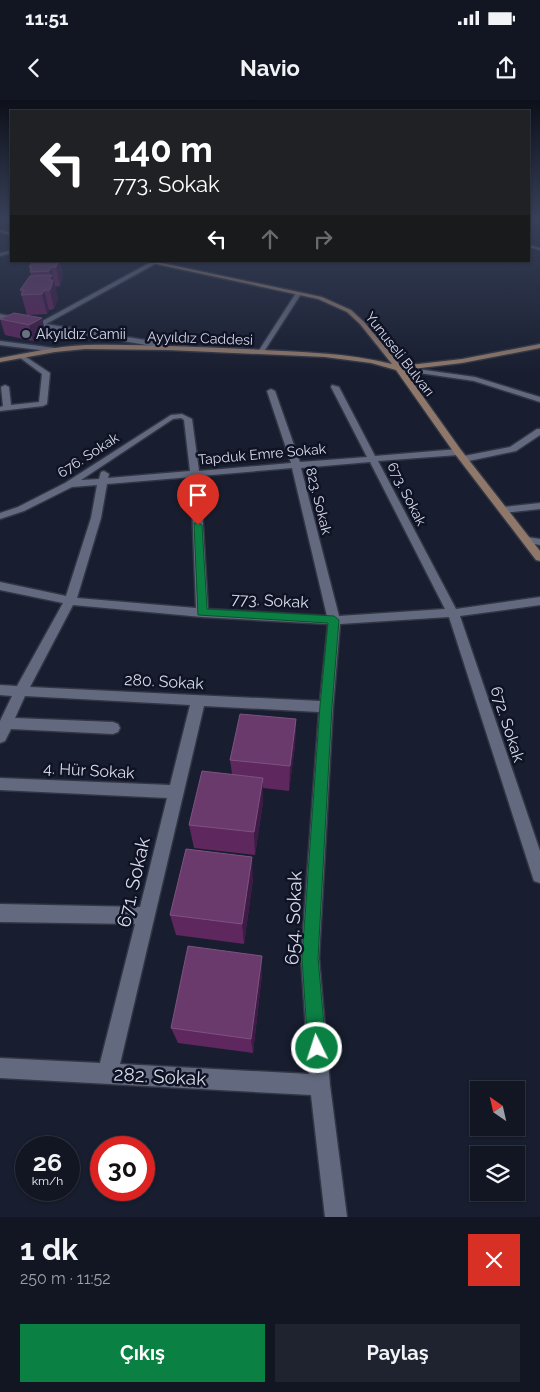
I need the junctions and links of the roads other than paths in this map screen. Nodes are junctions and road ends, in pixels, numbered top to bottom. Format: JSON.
{"nodes":[{"id":1,"x":137,"y":272,"type":"edge"},
{"id":2,"x":196,"y":272,"type":"edge"},
{"id":3,"x":298,"y":294,"type":"junction"},
{"id":4,"x":0,"y":316,"type":"edge"},
{"id":5,"x":22,"y":322,"type":"junction"},
{"id":6,"x":40,"y":324,"type":"junction"},
{"id":7,"x":8,"y":329,"type":"edge"},
{"id":8,"x":0,"y":343,"type":"edge"},
{"id":9,"x":540,"y":346,"type":"edge"},
{"id":10,"x":168,"y":348,"type":"junction"},
{"id":11,"x":55,"y":350,"type":"junction"},
{"id":12,"x":261,"y":352,"type":"junction"},
{"id":13,"x":21,"y":356,"type":"junction"},
{"id":14,"x":0,"y":360,"type":"edge"},
{"id":15,"x":399,"y":368,"type":"junction"},
{"id":16,"x":5,"y":387,"type":"dead end"},
{"id":17,"x":335,"y":387,"type":"dead end"},
{"id":18,"x":271,"y":391,"type":"dead end"},
{"id":19,"x":540,"y":400,"type":"edge"},
{"id":20,"x":3,"y":409,"type":"edge"},
{"id":21,"x":540,"y":431,"type":"edge"},
{"id":22,"x":461,"y":455,"type":"junction"},
{"id":23,"x":373,"y":458,"type":"junction"},
{"id":24,"x":106,"y":460,"type":"junction"},
{"id":25,"x":296,"y":465,"type":"junction"},
{"id":26,"x":195,"y":473,"type":"junction"},
{"id":27,"x":103,"y":480,"type":"junction"},
{"id":28,"x":68,"y":485,"type":"junction"},
{"id":29,"x":540,"y":506,"type":"edge"},
{"id":30,"x":503,"y":510,"type":"junction"},
{"id":31,"x":0,"y":516,"type":"edge"},
{"id":32,"x":527,"y":540,"type":"junction"},
{"id":33,"x":540,"y":542,"type":"edge"},
{"id":34,"x":540,"y":558,"type":"edge"},
{"id":35,"x":0,"y":586,"type":"edge"},
{"id":36,"x":70,"y":601,"type":"junction"},
{"id":37,"x":540,"y":602,"type":"edge"},
{"id":38,"x":202,"y":613,"type":"junction"},
{"id":39,"x":453,"y":613,"type":"junction"},
{"id":40,"x":334,"y":620,"type":"junction"},
{"id":41,"x":0,"y":690,"type":"edge"},
{"id":42,"x":20,"y":692,"type":"junction"},
{"id":43,"x":198,"y":701,"type":"junction"},
{"id":44,"x":326,"y":706,"type":"junction"},
{"id":45,"x":6,"y":723,"type":"junction"},
{"id":46,"x":113,"y":728,"type":"dead end"},
{"id":47,"x":0,"y":737,"type":"edge"},
{"id":48,"x":0,"y":784,"type":"edge"},
{"id":49,"x":176,"y":792,"type":"junction"},
{"id":50,"x":540,"y":875,"type":"edge"},
{"id":51,"x":0,"y":913,"type":"edge"},
{"id":52,"x":146,"y":916,"type":"junction"},
{"id":53,"x":0,"y":1068,"type":"edge"},
{"id":54,"x":108,"y":1073,"type":"junction"},
{"id":55,"x":320,"y":1085,"type":"junction"},
{"id":56,"x":336,"y":1217,"type":"edge"}],
"edges":[{"from":1,"to":6,"type":"street"},
{"from":2,"to":3,"type":"main road","name":"Yunuseli Bulvarı"},
{"from":3,"to":12,"type":"street"},
{"from":3,"to":15,"type":"main road","name":"Yunuseli Bulvarı"},
{"from":4,"to":5,"type":"street"},
{"from":5,"to":6,"type":"street"},
{"from":5,"to":7,"type":"street"},
{"from":6,"to":10,"type":"street"},
{"from":8,"to":11,"type":"street"},
{"from":9,"to":15,"type":"main road"},
{"from":10,"to":11,"type":"main road","name":"Ayyıldız Caddesi"},
{"from":10,"to":12,"type":"main road","name":"Ayyıldız Caddesi"},
{"from":11,"to":13,"type":"main road","name":"Ayyıldız Caddesi"},
{"from":12,"to":15,"type":"main road","name":"Ayyıldız Caddesi"},
{"from":13,"to":14,"type":"main road","name":"Ayyıldız Caddesi"},
{"from":13,"to":20,"type":"street"},
{"from":15,"to":19,"type":"street"},
{"from":15,"to":22,"type":"main road","name":"Yunuseli Bulvarı"},
{"from":16,"to":20,"type":"street"},
{"from":17,"to":23,"type":"street","name":"673. Sokak"},
{"from":18,"to":25,"type":"street","name":"823. Sokak"},
{"from":21,"to":22,"type":"street","name":"Tapduk Emre Sokak"},
{"from":22,"to":23,"type":"street","name":"Tapduk Emre Sokak"},
{"from":22,"to":30,"type":"main road","name":"Yunuseli Bulvarı"},
{"from":23,"to":25,"type":"street","name":"Tapduk Emre Sokak"},
{"from":23,"to":39,"type":"street","name":"673. Sokak"},
{"from":24,"to":26,"type":"street","name":"676. Sokak"},
{"from":24,"to":27,"type":"street"},
{"from":24,"to":28,"type":"street","name":"676. Sokak"},
{"from":25,"to":26,"type":"street","name":"Tapduk Emre Sokak"},
{"from":25,"to":40,"type":"street","name":"823. Sokak"},
{"from":26,"to":27,"type":"street","name":"Tapduk Emre Sokak"},
{"from":26,"to":38,"type":"street"},
{"from":27,"to":28,"type":"street","name":"Tapduk Emre Sokak"},
{"from":27,"to":36,"type":"street"},
{"from":28,"to":31,"type":"street","name":"676. Sokak"},
{"from":29,"to":30,"type":"street"},
{"from":30,"to":32,"type":"main road","name":"Yunuseli Bulvarı"},
{"from":32,"to":33,"type":"street"},
{"from":32,"to":34,"type":"main road","name":"Yunuseli Bulvarı"},
{"from":35,"to":36,"type":"street","name":"773. Sokak"},
{"from":36,"to":38,"type":"street","name":"773. Sokak"},
{"from":36,"to":42,"type":"street"},
{"from":37,"to":39,"type":"street","name":"773. Sokak"},
{"from":38,"to":40,"type":"street","name":"773. Sokak"},
{"from":39,"to":40,"type":"street","name":"773. Sokak"},
{"from":39,"to":50,"type":"street","name":"672. Sokak"},
{"from":40,"to":44,"type":"street","name":"654. Sokak"},
{"from":41,"to":42,"type":"street","name":"280. Sokak"},
{"from":42,"to":43,"type":"street","name":"280. Sokak"},
{"from":42,"to":45,"type":"street"},
{"from":43,"to":44,"type":"street","name":"280. Sokak"},
{"from":43,"to":49,"type":"street","name":"671. Sokak"},
{"from":44,"to":55,"type":"street","name":"654. Sokak"},
{"from":45,"to":46,"type":"street"},
{"from":45,"to":47,"type":"street"},
{"from":48,"to":49,"type":"street","name":"4. Hür Sokak"},
{"from":49,"to":52,"type":"street","name":"671. Sokak"},
{"from":51,"to":52,"type":"street"},
{"from":52,"to":54,"type":"street","name":"671. Sokak"},
{"from":53,"to":54,"type":"street","name":"282. Sokak"},
{"from":54,"to":55,"type":"street","name":"282. Sokak"},
{"from":55,"to":56,"type":"street","name":"654. Sokak"}]}
